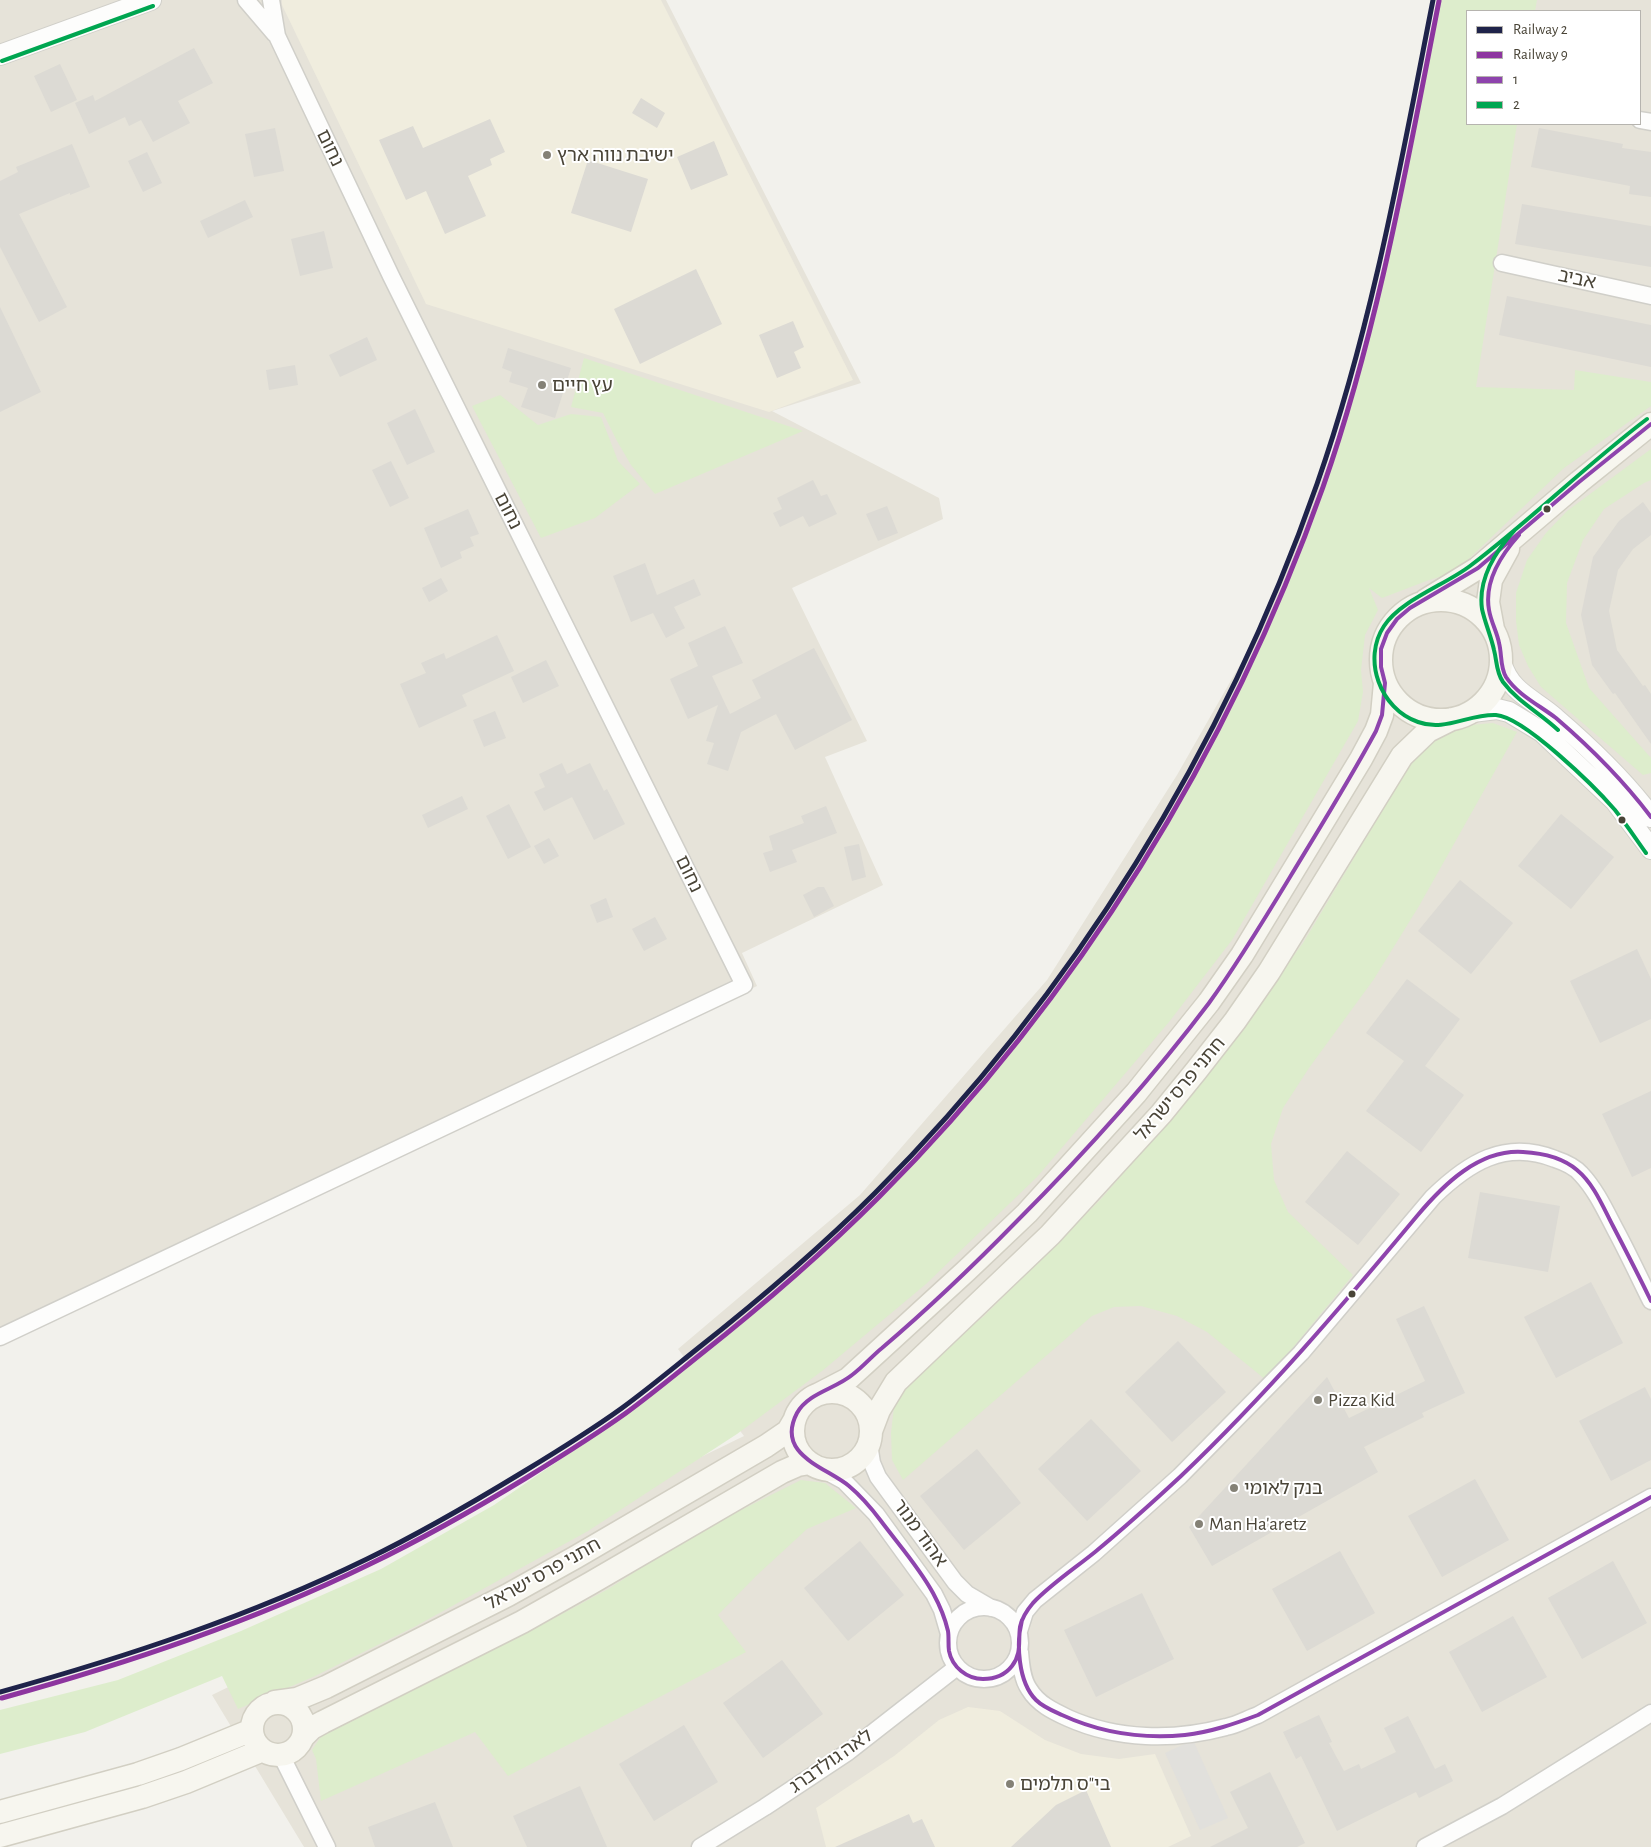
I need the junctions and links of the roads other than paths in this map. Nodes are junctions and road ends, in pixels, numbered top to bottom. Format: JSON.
{"nodes":[{"id":1,"x":152,"y":0,"type":"edge"},
{"id":2,"x":246,"y":0,"type":"edge"},
{"id":3,"x":271,"y":0,"type":"edge"},
{"id":4,"x":276,"y":36,"type":"junction"},
{"id":5,"x":0,"y":55,"type":"edge"},
{"id":6,"x":1502,"y":263,"type":"dead end"},
{"id":7,"x":1651,"y":296,"type":"edge"},
{"id":8,"x":1651,"y":424,"type":"edge"},
{"id":9,"x":1535,"y":519,"type":"junction"},
{"id":10,"x":1421,"y":603,"type":"junction"},
{"id":11,"x":1493,"y":629,"type":"junction"},
{"id":12,"x":1501,"y":662,"type":"junction"},
{"id":13,"x":1385,"y":684,"type":"junction"},
{"id":14,"x":1462,"y":715,"type":"junction"},
{"id":15,"x":1651,"y":816,"type":"edge"},
{"id":16,"x":1651,"y":849,"type":"edge"},
{"id":17,"x":1651,"y":1301,"type":"edge"},
{"id":18,"x":0,"y":1337,"type":"edge"},
{"id":19,"x":819,"y":1394,"type":"junction"},
{"id":20,"x":795,"y":1419,"type":"junction"},
{"id":21,"x":870,"y":1437,"type":"junction"},
{"id":22,"x":816,"y":1466,"type":"junction"},
{"id":23,"x":1651,"y":1497,"type":"edge"},
{"id":24,"x":991,"y":1608,"type":"junction"},
{"id":25,"x":1019,"y":1631,"type":"junction"},
{"id":26,"x":949,"y":1634,"type":"junction"},
{"id":27,"x":1020,"y":1652,"type":"junction"},
{"id":28,"x":957,"y":1667,"type":"junction"},
{"id":29,"x":275,"y":1702,"type":"junction"},
{"id":30,"x":1651,"y":1713,"type":"edge"},
{"id":31,"x":252,"y":1730,"type":"junction"},
{"id":32,"x":303,"y":1737,"type":"junction"},
{"id":33,"x":272,"y":1753,"type":"junction"},
{"id":34,"x":0,"y":1812,"type":"edge"},
{"id":35,"x":0,"y":1836,"type":"edge"},
{"id":36,"x":327,"y":1847,"type":"edge"},
{"id":37,"x":700,"y":1847,"type":"edge"},
{"id":38,"x":1425,"y":1847,"type":"edge"}],
"edges":[{"from":1,"to":5,"type":"street"},
{"from":2,"to":4,"type":"street","name":"נחום"},
{"from":3,"to":4,"type":"street","name":"נחום"},
{"from":4,"to":18,"type":"street","name":"נחום"},
{"from":6,"to":7,"type":"street","name":"אביב"},
{"from":8,"to":9,"type":"main road"},
{"from":9,"to":10,"type":"main road"},
{"from":9,"to":11,"type":"main road"},
{"from":10,"to":11,"type":"main road"},
{"from":10,"to":13,"type":"main road"},
{"from":11,"to":12,"type":"main road"},
{"from":12,"to":14,"type":"main road"},
{"from":12,"to":15,"type":"street"},
{"from":13,"to":14,"type":"main road"},
{"from":13,"to":19,"type":"main road","name":"חתני פרס ישראל"},
{"from":14,"to":16,"type":"street"},
{"from":14,"to":21,"type":"main road","name":"חתני פרס ישראל"},
{"from":17,"to":25,"type":"street"},
{"from":19,"to":20,"type":"main road"},
{"from":19,"to":21,"type":"main road"},
{"from":20,"to":22,"type":"main road"},
{"from":20,"to":29,"type":"main road","name":"חתני פרס ישראל"},
{"from":21,"to":22,"type":"main road"},
{"from":21,"to":24,"type":"street","name":"אהוד מנור"},
{"from":22,"to":26,"type":"street","name":"אהוד מנור"},
{"from":22,"to":32,"type":"main road","name":"חתני פרס ישראל"},
{"from":23,"to":27,"type":"street"},
{"from":24,"to":25,"type":"street"},
{"from":24,"to":26,"type":"street"},
{"from":25,"to":27,"type":"street"},
{"from":26,"to":28,"type":"street"},
{"from":27,"to":28,"type":"street"},
{"from":28,"to":37,"type":"street","name":"לאה גולדברג"},
{"from":29,"to":31,"type":"main road"},
{"from":29,"to":32,"type":"main road"},
{"from":30,"to":38,"type":"street"},
{"from":31,"to":33,"type":"main road"},
{"from":31,"to":34,"type":"main road"},
{"from":32,"to":33,"type":"main road"},
{"from":33,"to":35,"type":"main road"},
{"from":33,"to":36,"type":"street"}]}
